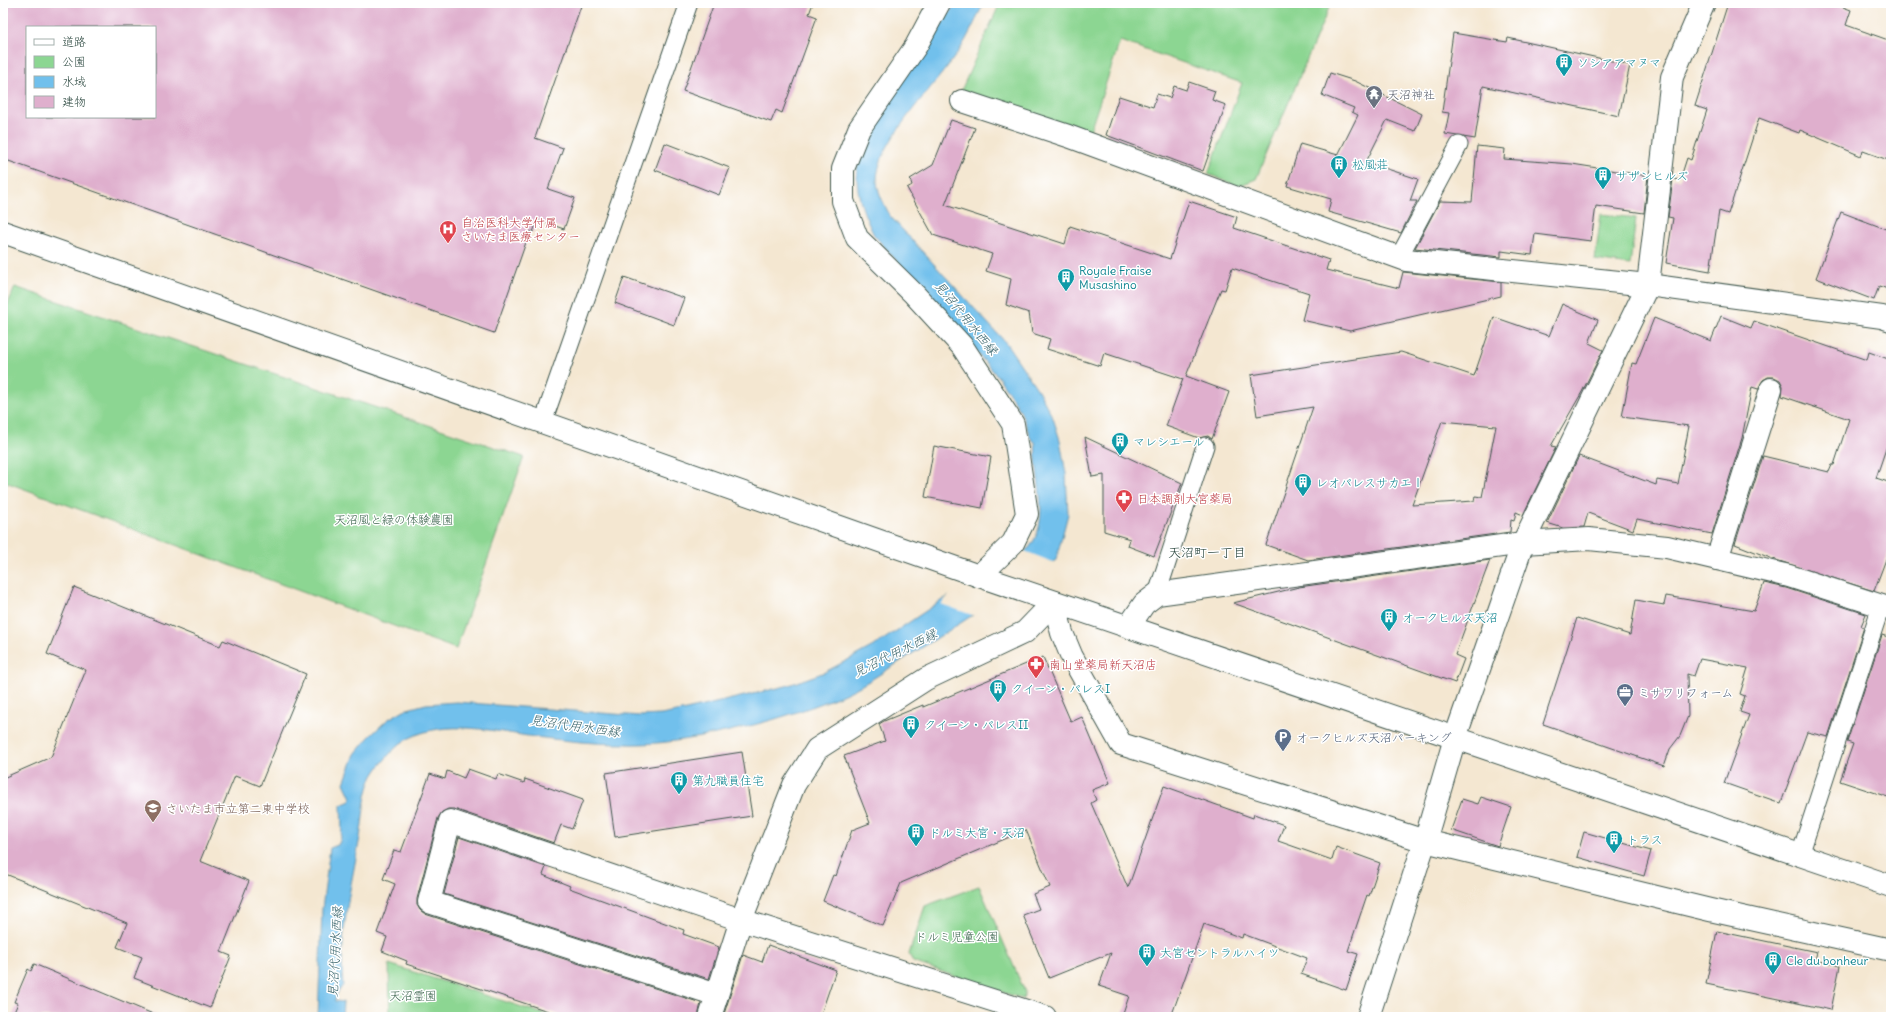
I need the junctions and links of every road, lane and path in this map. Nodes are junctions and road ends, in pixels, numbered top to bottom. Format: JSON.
{"nodes":[{"id":1,"x":689,"y":3,"type":"edge"},
{"id":2,"x":939,"y":3,"type":"edge"},
{"id":3,"x":1704,"y":3,"type":"edge"},
{"id":4,"x":962,"y":101,"type":"dead end"},
{"id":5,"x":1459,"y":145,"type":"dead end"},
{"id":6,"x":3,"y":232,"type":"edge"},
{"id":7,"x":1399,"y":257,"type":"junction"},
{"id":8,"x":1648,"y":284,"type":"junction"},
{"id":9,"x":1891,"y":320,"type":"edge"},
{"id":10,"x":1771,"y":389,"type":"dead end"},
{"id":11,"x":543,"y":422,"type":"junction"},
{"id":12,"x":1205,"y":446,"type":"dead end"},
{"id":13,"x":1523,"y":543,"type":"junction"},
{"id":14,"x":1717,"y":559,"type":"junction"},
{"id":15,"x":975,"y":575,"type":"junction"},
{"id":16,"x":1157,"y":594,"type":"junction"},
{"id":17,"x":1045,"y":599,"type":"junction"},
{"id":18,"x":1886,"y":608,"type":"edge"},
{"id":19,"x":1129,"y":626,"type":"junction"},
{"id":20,"x":1455,"y":738,"type":"junction"},
{"id":21,"x":1425,"y":841,"type":"junction"},
{"id":22,"x":1800,"y":855,"type":"junction"},
{"id":23,"x":1891,"y":886,"type":"edge"},
{"id":24,"x":741,"y":920,"type":"junction"},
{"id":25,"x":1891,"y":950,"type":"edge"},
{"id":26,"x":717,"y":995,"type":"junction"},
{"id":27,"x":710,"y":1017,"type":"edge"},
{"id":28,"x":1044,"y":1017,"type":"edge"},
{"id":29,"x":1368,"y":1017,"type":"edge"}],
"edges":[{"from":1,"to":11,"type":"lane"},
{"from":2,"to":15,"type":"street"},
{"from":3,"to":8,"type":"street"},
{"from":4,"to":7,"type":"street"},
{"from":5,"to":7,"type":"lane"},
{"from":6,"to":11,"type":"street"},
{"from":7,"to":8,"type":"street"},
{"from":8,"to":9,"type":"street"},
{"from":8,"to":13,"type":"street"},
{"from":10,"to":14,"type":"street"},
{"from":11,"to":15,"type":"street"},
{"from":12,"to":16,"type":"lane"},
{"from":13,"to":14,"type":"street"},
{"from":13,"to":16,"type":"street"},
{"from":13,"to":20,"type":"street"},
{"from":14,"to":18,"type":"street"},
{"from":15,"to":17,"type":"street"},
{"from":16,"to":19,"type":"street"},
{"from":17,"to":19,"type":"street"},
{"from":17,"to":21,"type":"street"},
{"from":17,"to":24,"type":"street"},
{"from":18,"to":22,"type":"lane"},
{"from":19,"to":20,"type":"street"},
{"from":20,"to":21,"type":"street"},
{"from":20,"to":22,"type":"street"},
{"from":21,"to":25,"type":"street"},
{"from":21,"to":29,"type":"street"},
{"from":22,"to":23,"type":"street"},
{"from":24,"to":26,"type":"street"},
{"from":24,"to":26,"type":"street"},
{"from":24,"to":28,"type":"street"},
{"from":26,"to":27,"type":"street"}]}
